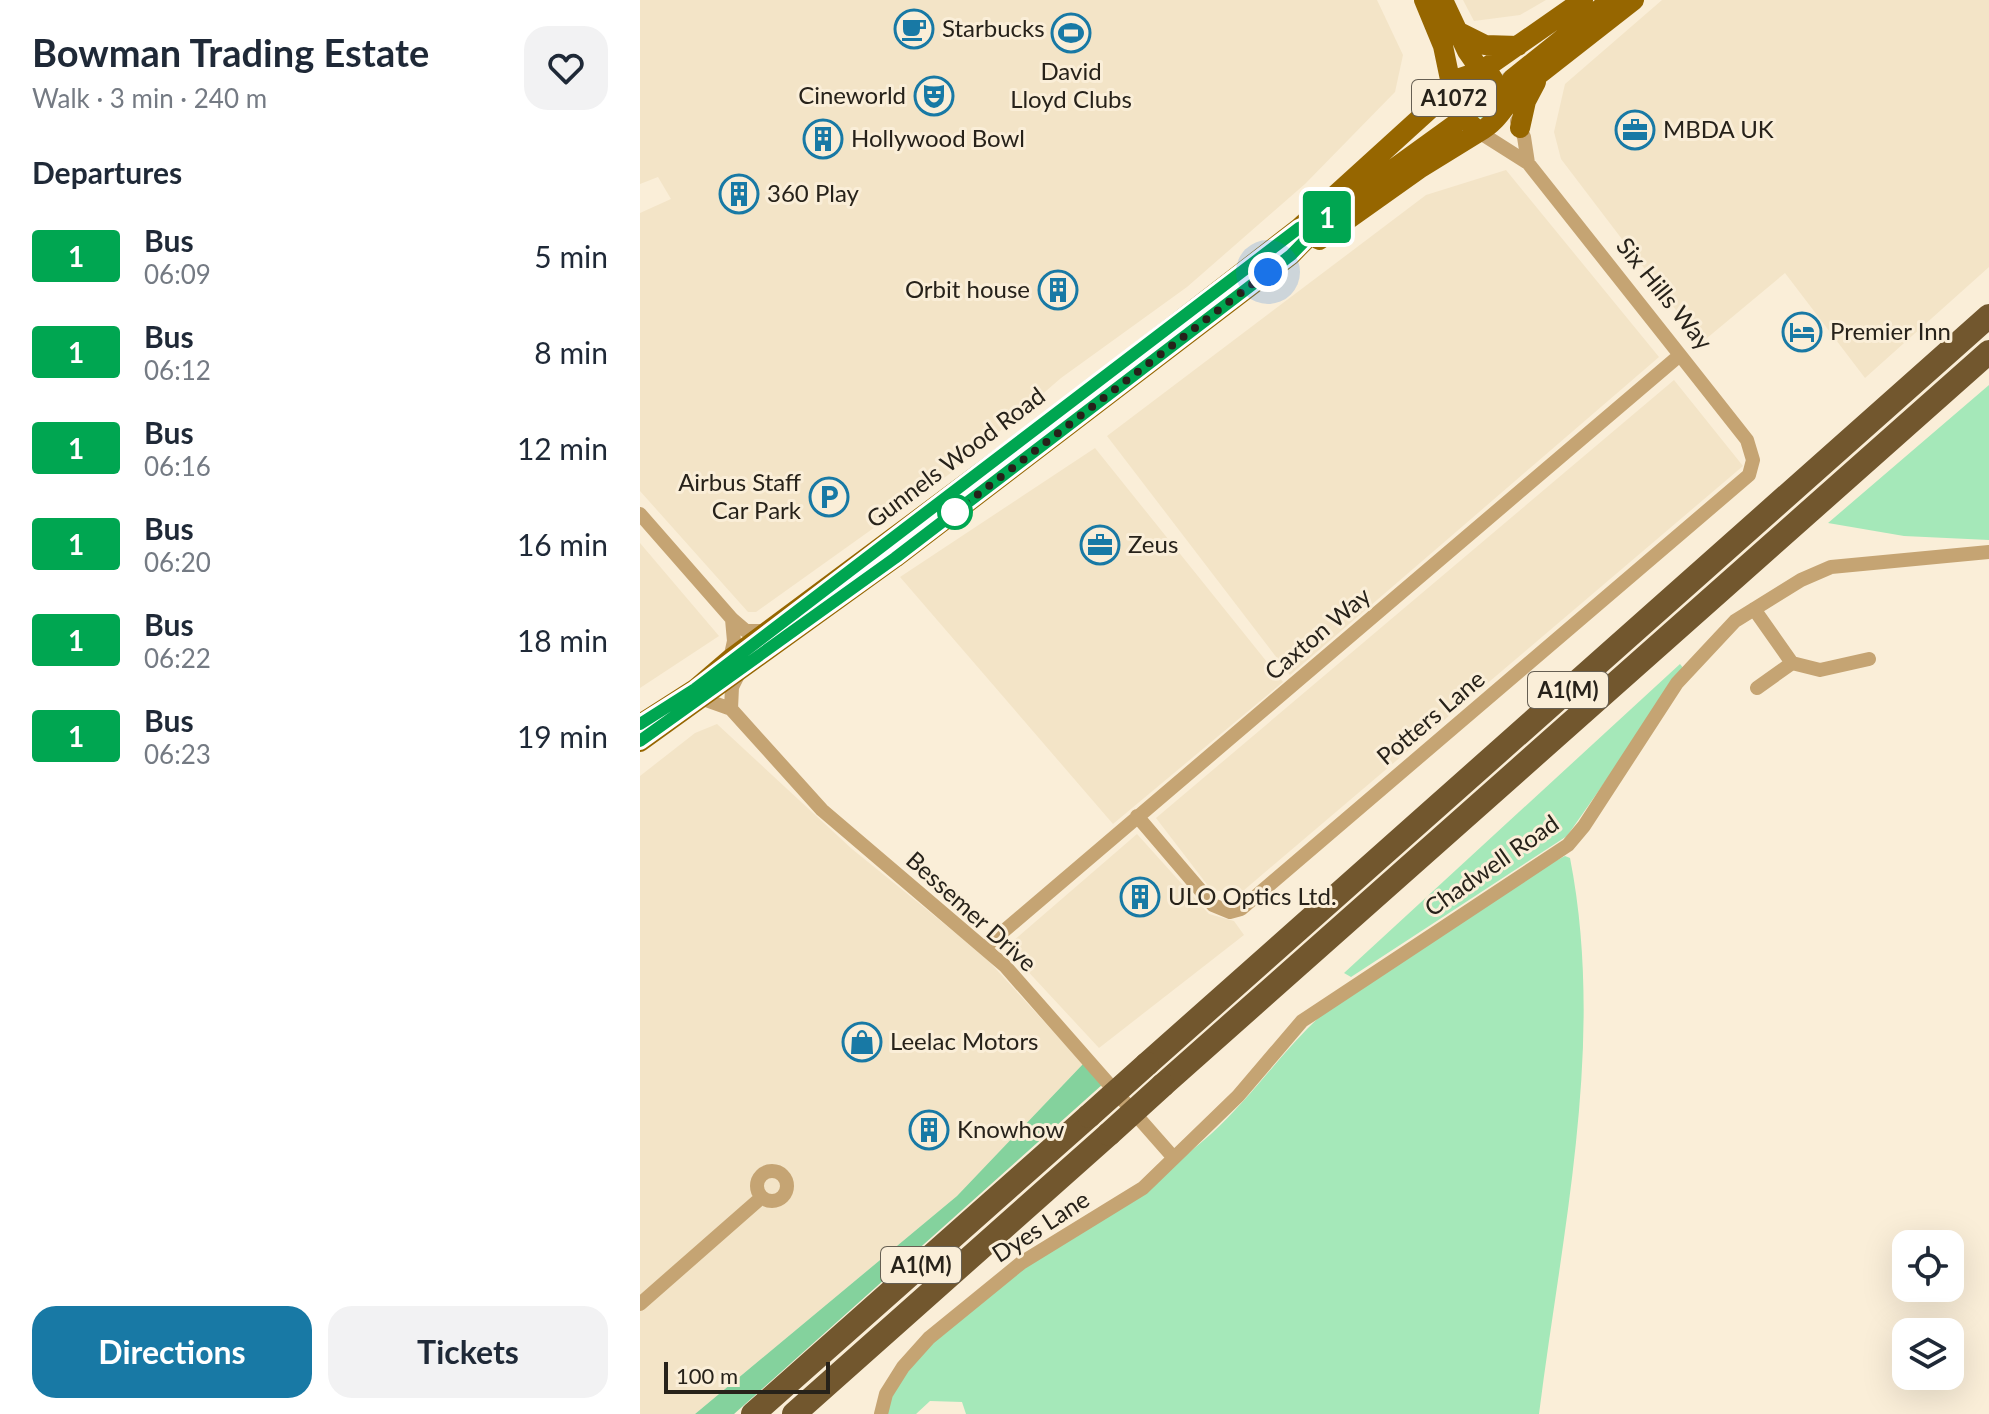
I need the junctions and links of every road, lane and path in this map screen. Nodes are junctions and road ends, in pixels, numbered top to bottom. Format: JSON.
{"nodes":[{"id":1,"x":1424,"y":0,"type":"edge"},
{"id":2,"x":1443,"y":0,"type":"edge"},
{"id":3,"x":1583,"y":0,"type":"edge"},
{"id":4,"x":1611,"y":0,"type":"edge"},
{"id":5,"x":1634,"y":0,"type":"edge"},
{"id":6,"x":1461,"y":33,"type":"junction"},
{"id":7,"x":1518,"y":46,"type":"junction"},
{"id":8,"x":1481,"y":71,"type":"junction"},
{"id":9,"x":1538,"y":78,"type":"junction"},
{"id":10,"x":1512,"y":79,"type":"tunnel mouth"},
{"id":11,"x":1452,"y":89,"type":"junction"},
{"id":12,"x":1508,"y":102,"type":"junction"},
{"id":13,"x":1454,"y":125,"type":"tunnel mouth"},
{"id":14,"x":1520,"y":128,"type":"junction"},
{"id":15,"x":1479,"y":132,"type":"junction"},
{"id":16,"x":1528,"y":163,"type":"junction"},
{"id":17,"x":1331,"y":214,"type":"junction"},
{"id":18,"x":1299,"y":228,"type":"junction"},
{"id":19,"x":1291,"y":255,"type":"junction"},
{"id":20,"x":1989,"y":316,"type":"edge"},
{"id":21,"x":1989,"y":352,"type":"edge"},
{"id":22,"x":1680,"y":355,"type":"junction"},
{"id":23,"x":1753,"y":460,"type":"joint"},
{"id":24,"x":640,"y":514,"type":"edge"},
{"id":25,"x":1989,"y":552,"type":"edge"},
{"id":26,"x":1754,"y":609,"type":"junction"},
{"id":27,"x":732,"y":619,"type":"junction"},
{"id":28,"x":767,"y":631,"type":"junction"},
{"id":29,"x":1869,"y":659,"type":"dead end"},
{"id":30,"x":1792,"y":663,"type":"junction"},
{"id":31,"x":734,"y":666,"type":"junction"},
{"id":32,"x":1757,"y":688,"type":"dead end"},
{"id":33,"x":703,"y":699,"type":"junction"},
{"id":34,"x":731,"y":709,"type":"junction"},
{"id":35,"x":640,"y":724,"type":"edge"},
{"id":36,"x":640,"y":742,"type":"edge"},
{"id":37,"x":1137,"y":816,"type":"junction"},
{"id":38,"x":985,"y":947,"type":"junction"},
{"id":39,"x":1173,"y":1157,"type":"junction"},
{"id":40,"x":762,"y":1197,"type":"dead end"},
{"id":41,"x":640,"y":1304,"type":"edge"},
{"id":42,"x":753,"y":1414,"type":"edge"},
{"id":43,"x":794,"y":1414,"type":"edge"},
{"id":44,"x":881,"y":1414,"type":"edge"}],
"edges":[{"from":1,"to":11,"type":"main road"},
{"from":2,"to":6,"type":"main road"},
{"from":3,"to":7,"type":"main road","name":"Gunnels Wood Road","number":"A1072"},
{"from":4,"to":10,"type":"main road","number":"A1072"},
{"from":5,"to":9,"type":"main road","name":"Gunnels Wood Road","number":"A1072"},
{"from":6,"to":7,"type":"main road"},
{"from":6,"to":8,"type":"main road"},
{"from":7,"to":8,"type":"main road","name":"Gunnels Wood Road","number":"A1072"},
{"from":8,"to":11,"type":"main road","name":"Gunnels Wood Road","number":"A1072"},
{"from":8,"to":12,"type":"main road","number":"A1072"},
{"from":9,"to":12,"type":"main road","name":"Gunnels Wood Road","number":"A1072"},
{"from":9,"to":14,"type":"main road"},
{"from":11,"to":15,"type":"main road","number":"A1072"},
{"from":11,"to":18,"type":"main road","name":"Gunnels Wood Road","number":"A1072"},
{"from":12,"to":14,"type":"street","name":"Six Hills Way"},
{"from":12,"to":15,"type":"main road","name":"Gunnels Wood Road","number":"A1072"},
{"from":13,"to":17,"type":"main road","name":"Gunnels Wood Road","number":"A1072"},
{"from":14,"to":16,"type":"street","name":"Six Hills Way"},
{"from":15,"to":16,"type":"street","name":"Six Hills Way"},
{"from":15,"to":19,"type":"main road","name":"Gunnels Wood Road","number":"A1072"},
{"from":16,"to":22,"type":"street","name":"Six Hills Way"},
{"from":17,"to":18,"type":"main road","name":"Gunnels Wood Road","number":"A1072"},
{"from":17,"to":19,"type":"main road","name":"Gunnels Wood Road","number":"A1072"},
{"from":18,"to":28,"type":"main road","name":"Gunnels Wood Road","number":"A1072"},
{"from":19,"to":31,"type":"main road","name":"Gunnels Wood Road","number":"A1072"},
{"from":20,"to":42,"type":"highway","number":"A1(M)","bridge":true},
{"from":21,"to":43,"type":"highway","number":"A1(M)","bridge":true},
{"from":22,"to":23,"type":"street","name":"Six Hills Way"},
{"from":22,"to":37,"type":"street","name":"Caxton Way"},
{"from":23,"to":37,"type":"street","name":"Potters Lane"},
{"from":24,"to":27,"type":"street"},
{"from":25,"to":26,"type":"street","name":"Chadwell Road"},
{"from":26,"to":30,"type":"street"},
{"from":26,"to":39,"type":"street","name":"Chadwell Road"},
{"from":27,"to":28,"type":"street"},
{"from":27,"to":31,"type":"street"},
{"from":28,"to":31,"type":"main road","name":"Gunnels Wood Road","number":"A1072"},
{"from":29,"to":30,"type":"street"},
{"from":30,"to":32,"type":"street"},
{"from":31,"to":33,"type":"main road","name":"Gunnels Wood Road","number":"A1072"},
{"from":31,"to":34,"type":"street"},
{"from":31,"to":35,"type":"main road","name":"Gunnels Wood Road","number":"A1072"},
{"from":33,"to":34,"type":"street","name":"Bessemer Drive"},
{"from":33,"to":36,"type":"main road","name":"Gunnels Wood Road","number":"A1072"},
{"from":34,"to":38,"type":"street","name":"Bessemer Drive"},
{"from":37,"to":38,"type":"street","name":"Caxton Way"},
{"from":38,"to":39,"type":"street","name":"Bessemer Drive"},
{"from":39,"to":44,"type":"street","name":"Dyes Lane"},
{"from":40,"to":41,"type":"street"}]}
